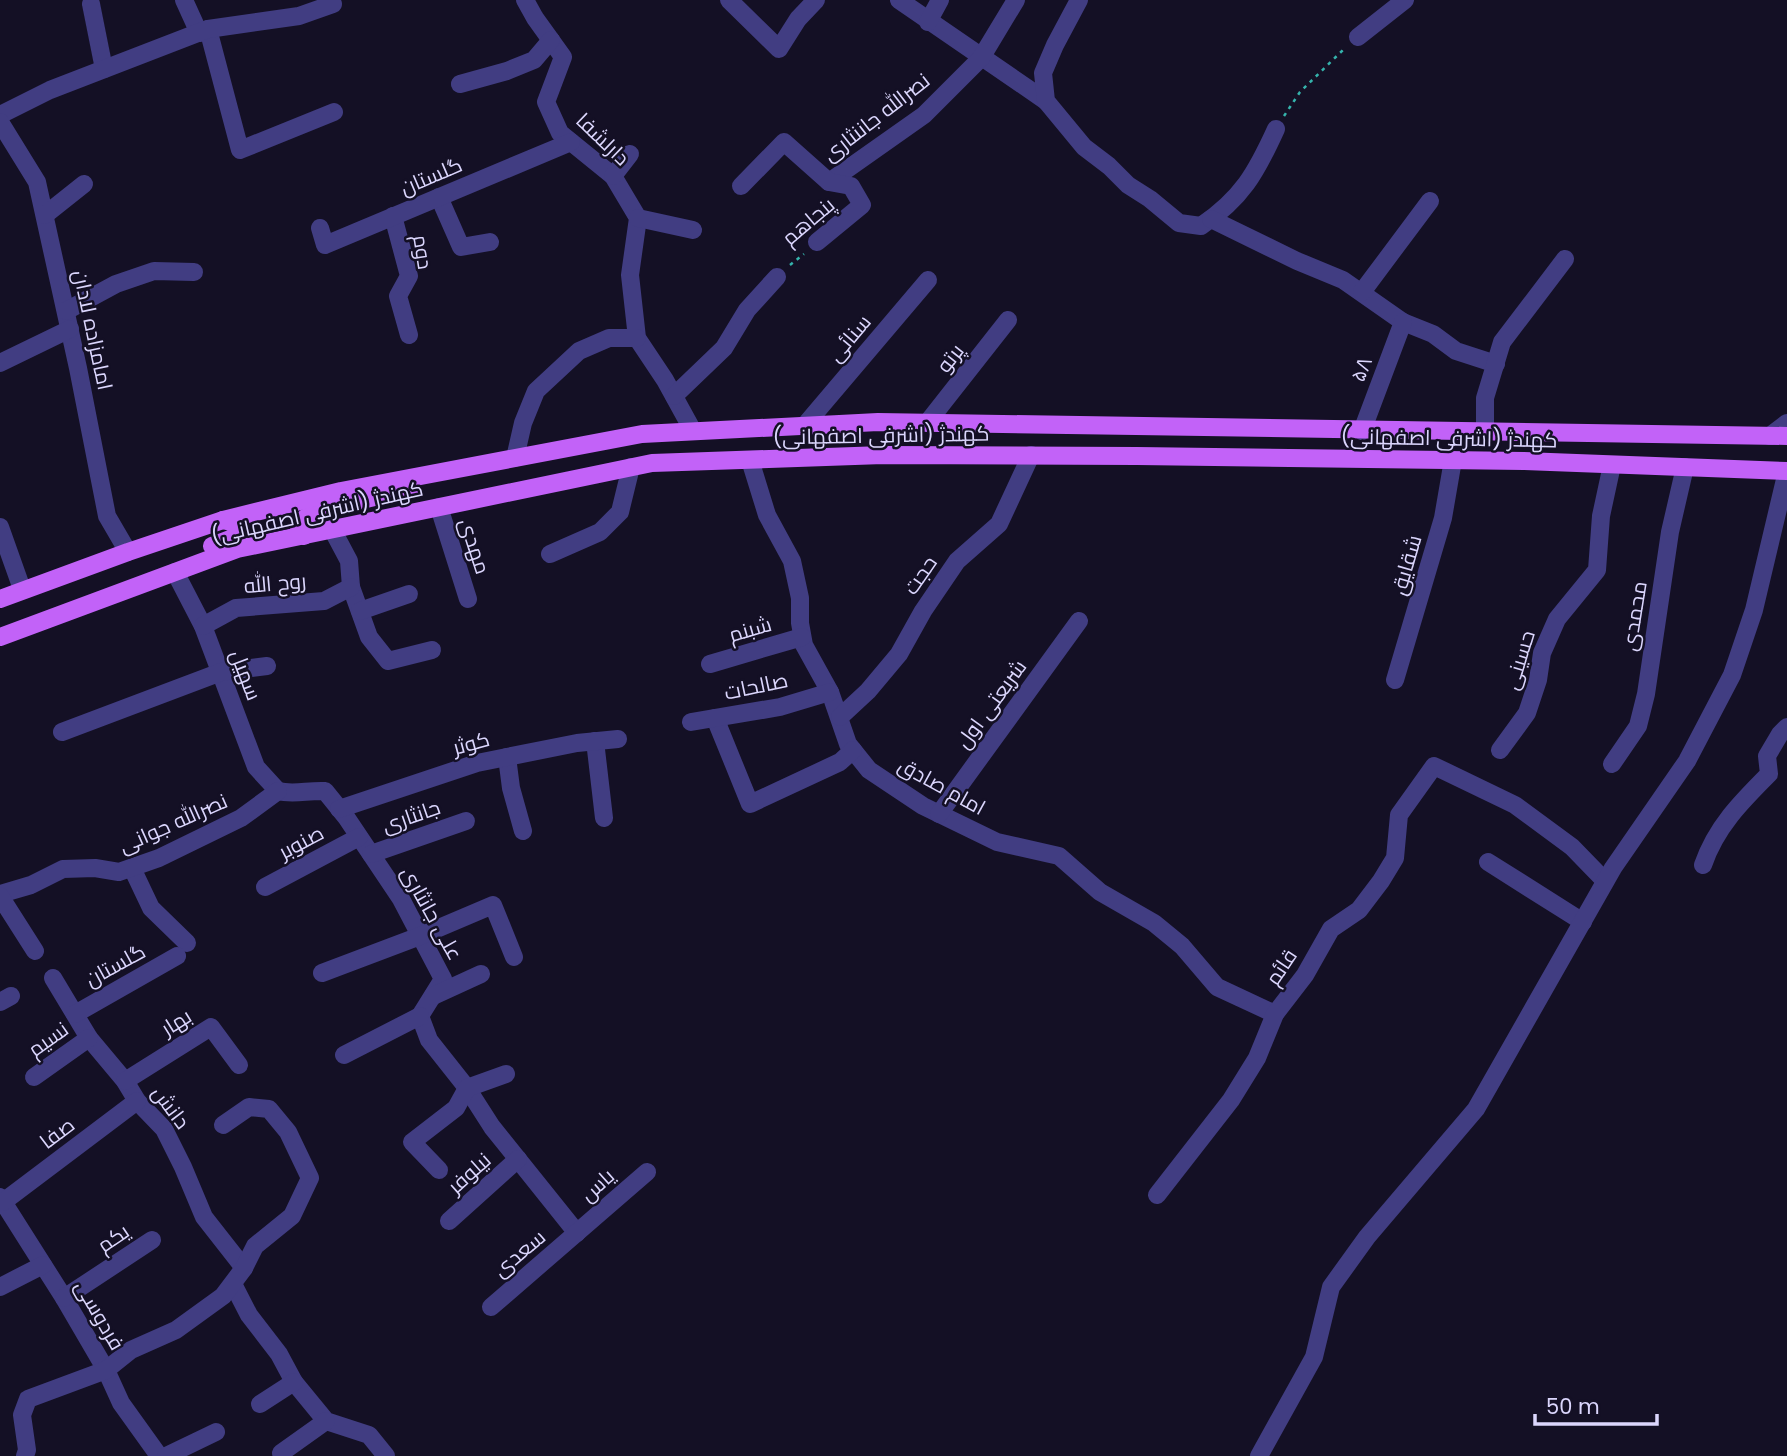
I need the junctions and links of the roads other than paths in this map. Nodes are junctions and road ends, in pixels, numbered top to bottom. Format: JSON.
{"nodes":[{"id":1,"x":184,"y":0,"type":"edge"},
{"id":2,"x":331,"y":0,"type":"edge"},
{"id":3,"x":525,"y":0,"type":"edge"},
{"id":4,"x":729,"y":0,"type":"edge"},
{"id":5,"x":816,"y":0,"type":"edge"},
{"id":6,"x":899,"y":0,"type":"edge"},
{"id":7,"x":940,"y":0,"type":"edge"},
{"id":8,"x":1016,"y":0,"type":"edge"},
{"id":9,"x":1079,"y":0,"type":"edge"},
{"id":10,"x":1405,"y":0,"type":"edge"},
{"id":11,"x":91,"y":4,"type":"dead end"},
{"id":12,"x":928,"y":22,"type":"junction"},
{"id":13,"x":204,"y":31,"type":"junction"},
{"id":14,"x":1358,"y":37,"type":"road end"},
{"id":15,"x":551,"y":40,"type":"junction"},
{"id":16,"x":981,"y":58,"type":"junction"},
{"id":17,"x":104,"y":69,"type":"junction"},
{"id":18,"x":460,"y":84,"type":"dead end"},
{"id":19,"x":1045,"y":101,"type":"junction"},
{"id":20,"x":334,"y":112,"type":"dead end"},
{"id":21,"x":0,"y":115,"type":"edge"},
{"id":22,"x":0,"y":122,"type":"edge"},
{"id":23,"x":1276,"y":129,"type":"road end"},
{"id":24,"x":570,"y":142,"type":"junction"},
{"id":25,"x":630,"y":153,"type":"dead end"},
{"id":26,"x":612,"y":176,"type":"junction"},
{"id":27,"x":829,"y":183,"type":"junction"},
{"id":28,"x":84,"y":184,"type":"dead end"},
{"id":29,"x":741,"y":186,"type":"dead end"},
{"id":30,"x":439,"y":197,"type":"junction"},
{"id":31,"x":1430,"y":201,"type":"dead end"},
{"id":32,"x":45,"y":215,"type":"junction"},
{"id":33,"x":393,"y":216,"type":"junction"},
{"id":34,"x":638,"y":218,"type":"junction"},
{"id":35,"x":1211,"y":219,"type":"junction"},
{"id":36,"x":320,"y":228,"type":"dead end"},
{"id":37,"x":694,"y":230,"type":"dead end"},
{"id":38,"x":490,"y":242,"type":"dead end"},
{"id":39,"x":817,"y":243,"type":"road end"},
{"id":40,"x":1565,"y":259,"type":"dead end"},
{"id":41,"x":194,"y":272,"type":"dead end"},
{"id":42,"x":777,"y":276,"type":"road end"},
{"id":43,"x":928,"y":280,"type":"dead end"},
{"id":44,"x":1362,"y":292,"type":"junction"},
{"id":45,"x":66,"y":311,"type":"junction"},
{"id":46,"x":1008,"y":320,"type":"dead end"},
{"id":47,"x":1403,"y":323,"type":"junction"},
{"id":48,"x":70,"y":329,"type":"junction"},
{"id":49,"x":409,"y":335,"type":"dead end"},
{"id":50,"x":637,"y":338,"type":"junction"},
{"id":51,"x":0,"y":363,"type":"edge"},
{"id":52,"x":1496,"y":364,"type":"junction"},
{"id":53,"x":674,"y":396,"type":"junction"},
{"id":54,"x":927,"y":423,"type":"junction"},
{"id":55,"x":1787,"y":423,"type":"edge"},
{"id":56,"x":805,"y":425,"type":"junction"},
{"id":57,"x":1279,"y":430,"type":"junction"},
{"id":58,"x":693,"y":431,"type":"junction"},
{"id":59,"x":1362,"y":431,"type":"junction"},
{"id":60,"x":1485,"y":433,"type":"junction"},
{"id":61,"x":1779,"y":436,"type":"edge"},
{"id":62,"x":1031,"y":455,"type":"junction"},
{"id":63,"x":515,"y":458,"type":"junction"},
{"id":64,"x":1277,"y":458,"type":"junction"},
{"id":65,"x":750,"y":460,"type":"junction"},
{"id":66,"x":1453,"y":460,"type":"junction"},
{"id":67,"x":1612,"y":465,"type":"junction"},
{"id":68,"x":631,"y":467,"type":"junction"},
{"id":69,"x":1685,"y":467,"type":"junction"},
{"id":70,"x":1787,"y":471,"type":"edge"},
{"id":71,"x":434,"y":473,"type":"junction"},
{"id":72,"x":439,"y":507,"type":"junction"},
{"id":73,"x":223,"y":520,"type":"junction"},
{"id":74,"x":0,"y":527,"type":"edge"},
{"id":75,"x":332,"y":529,"type":"junction"},
{"id":76,"x":304,"y":536,"type":"junction"},
{"id":77,"x":128,"y":552,"type":"junction"},
{"id":78,"x":551,"y":554,"type":"dead end"},
{"id":79,"x":175,"y":572,"type":"junction"},
{"id":80,"x":351,"y":587,"type":"junction"},
{"id":81,"x":22,"y":589,"type":"junction"},
{"id":82,"x":120,"y":592,"type":"junction"},
{"id":83,"x":410,"y":594,"type":"dead end"},
{"id":84,"x":0,"y":599,"type":"edge"},
{"id":85,"x":468,"y":599,"type":"dead end"},
{"id":86,"x":360,"y":611,"type":"junction"},
{"id":87,"x":1079,"y":621,"type":"dead end"},
{"id":88,"x":203,"y":626,"type":"junction"},
{"id":89,"x":0,"y":637,"type":"edge"},
{"id":90,"x":802,"y":637,"type":"junction"},
{"id":91,"x":432,"y":650,"type":"dead end"},
{"id":92,"x":710,"y":664,"type":"dead end"},
{"id":93,"x":267,"y":666,"type":"dead end"},
{"id":94,"x":220,"y":672,"type":"junction"},
{"id":95,"x":1395,"y":680,"type":"dead end"},
{"id":96,"x":830,"y":692,"type":"junction"},
{"id":97,"x":840,"y":717,"type":"junction"},
{"id":98,"x":716,"y":718,"type":"junction"},
{"id":99,"x":691,"y":722,"type":"dead end"},
{"id":100,"x":1787,"y":727,"type":"edge"},
{"id":101,"x":62,"y":732,"type":"dead end"},
{"id":102,"x":618,"y":739,"type":"dead end"},
{"id":103,"x":595,"y":741,"type":"junction"},
{"id":104,"x":853,"y":750,"type":"junction"},
{"id":105,"x":1500,"y":750,"type":"dead end"},
{"id":106,"x":507,"y":757,"type":"junction"},
{"id":107,"x":1612,"y":764,"type":"dead end"},
{"id":108,"x":278,"y":791,"type":"junction"},
{"id":109,"x":340,"y":809,"type":"junction"},
{"id":110,"x":939,"y":814,"type":"junction"},
{"id":111,"x":604,"y":818,"type":"dead end"},
{"id":112,"x":466,"y":821,"type":"dead end"},
{"id":113,"x":523,"y":831,"type":"dead end"},
{"id":114,"x":359,"y":836,"type":"junction"},
{"id":115,"x":371,"y":854,"type":"junction"},
{"id":116,"x":1488,"y":862,"type":"dead end"},
{"id":117,"x":1703,"y":865,"type":"dead end"},
{"id":118,"x":132,"y":868,"type":"junction"},
{"id":119,"x":1605,"y":881,"type":"junction"},
{"id":120,"x":265,"y":887,"type":"dead end"},
{"id":121,"x":0,"y":895,"type":"edge"},
{"id":122,"x":1583,"y":922,"type":"junction"},
{"id":123,"x":420,"y":936,"type":"junction"},
{"id":124,"x":35,"y":951,"type":"dead end"},
{"id":125,"x":514,"y":957,"type":"dead end"},
{"id":126,"x":322,"y":973,"type":"dead end"},
{"id":127,"x":481,"y":974,"type":"dead end"},
{"id":128,"x":53,"y":978,"type":"dead end"},
{"id":129,"x":433,"y":996,"type":"junction"},
{"id":130,"x":75,"y":1014,"type":"junction"},
{"id":131,"x":1275,"y":1014,"type":"junction"},
{"id":132,"x":420,"y":1016,"type":"junction"},
{"id":133,"x":89,"y":1038,"type":"junction"},
{"id":134,"x":344,"y":1055,"type":"dead end"},
{"id":135,"x":239,"y":1065,"type":"dead end"},
{"id":136,"x":506,"y":1074,"type":"dead end"},
{"id":137,"x":34,"y":1077,"type":"dead end"},
{"id":138,"x":125,"y":1081,"type":"junction"},
{"id":139,"x":467,"y":1088,"type":"junction"},
{"id":140,"x":137,"y":1101,"type":"junction"},
{"id":141,"x":223,"y":1125,"type":"dead end"},
{"id":142,"x":519,"y":1159,"type":"junction"},
{"id":143,"x":439,"y":1170,"type":"dead end"},
{"id":144,"x":647,"y":1172,"type":"dead end"},
{"id":145,"x":1157,"y":1195,"type":"dead end"},
{"id":146,"x":2,"y":1199,"type":"edge"},
{"id":147,"x":449,"y":1221,"type":"dead end"},
{"id":148,"x":578,"y":1233,"type":"junction"},
{"id":149,"x":152,"y":1240,"type":"dead end"},
{"id":150,"x":43,"y":1265,"type":"junction"},
{"id":151,"x":244,"y":1268,"type":"junction"},
{"id":152,"x":233,"y":1284,"type":"junction"},
{"id":153,"x":0,"y":1287,"type":"edge"},
{"id":154,"x":64,"y":1298,"type":"junction"},
{"id":155,"x":491,"y":1307,"type":"dead end"},
{"id":156,"x":106,"y":1370,"type":"junction"},
{"id":157,"x":294,"y":1382,"type":"junction"},
{"id":158,"x":260,"y":1404,"type":"dead end"},
{"id":159,"x":326,"y":1420,"type":"junction"},
{"id":160,"x":216,"y":1432,"type":"dead end"},
{"id":161,"x":281,"y":1453,"type":"dead end"},
{"id":162,"x":25,"y":1456,"type":"edge"},
{"id":163,"x":159,"y":1456,"type":"edge"},
{"id":164,"x":166,"y":1456,"type":"edge"},
{"id":165,"x":386,"y":1456,"type":"edge"},
{"id":166,"x":1259,"y":1456,"type":"edge"}],
"edges":[{"from":1,"to":13,"type":"street"},
{"from":2,"to":13,"type":"street"},
{"from":3,"to":15,"type":"street","name":"دارلشفا"},
{"from":4,"to":5,"type":"street"},
{"from":6,"to":12,"type":"street"},
{"from":7,"to":12,"type":"street"},
{"from":8,"to":16,"type":"street","name":"نصرالله جاننثاری"},
{"from":9,"to":19,"type":"street"},
{"from":10,"to":14,"type":"street"},
{"from":11,"to":17,"type":"street"},
{"from":12,"to":16,"type":"street"},
{"from":13,"to":17,"type":"street"},
{"from":13,"to":20,"type":"street"},
{"from":15,"to":18,"type":"street"},
{"from":15,"to":24,"type":"street","name":"دارلشفا"},
{"from":16,"to":19,"type":"street"},
{"from":16,"to":27,"type":"street","name":"نصرالله جاننثاری"},
{"from":17,"to":21,"type":"street"},
{"from":19,"to":35,"type":"street"},
{"from":22,"to":32,"type":"street","name":"امامزاده لادان"},
{"from":23,"to":35,"type":"street"},
{"from":24,"to":26,"type":"street","name":"دارلشفا"},
{"from":24,"to":30,"type":"street","name":"گلستان"},
{"from":25,"to":26,"type":"street"},
{"from":26,"to":34,"type":"street","name":"دارلشفا"},
{"from":27,"to":29,"type":"street","name":"پنجاهم"},
{"from":27,"to":39,"type":"street","name":"پنجاهم"},
{"from":28,"to":32,"type":"street"},
{"from":30,"to":33,"type":"street","name":"گلستان"},
{"from":30,"to":38,"type":"street"},
{"from":31,"to":44,"type":"street"},
{"from":32,"to":45,"type":"street","name":"امامزاده لادان"},
{"from":33,"to":36,"type":"street","name":"گلستان"},
{"from":33,"to":49,"type":"street","name":"دوم"},
{"from":34,"to":37,"type":"street"},
{"from":34,"to":50,"type":"street"},
{"from":35,"to":44,"type":"street"},
{"from":40,"to":52,"type":"street"},
{"from":41,"to":45,"type":"street"},
{"from":42,"to":53,"type":"street","name":"پنجاهم"},
{"from":43,"to":56,"type":"street","name":"سنائی"},
{"from":44,"to":47,"type":"street"},
{"from":45,"to":48,"type":"street","name":"امامزاده لادان"},
{"from":46,"to":54,"type":"street","name":"پرتو"},
{"from":47,"to":52,"type":"street"},
{"from":47,"to":59,"type":"street","name":"۵۸"},
{"from":48,"to":51,"type":"street"},
{"from":48,"to":77,"type":"street","name":"امامزاده لادان"},
{"from":50,"to":53,"type":"street"},
{"from":50,"to":63,"type":"street"},
{"from":52,"to":60,"type":"street"},
{"from":53,"to":58,"type":"street"},
{"from":54,"to":56,"type":"main road","name":"کهندژ (اشرفی اصفهانی)"},
{"from":54,"to":57,"type":"main road","name":"کهندژ (اشرفی اصفهانی)"},
{"from":55,"to":61,"type":"street"},
{"from":56,"to":58,"type":"main road","name":"کهندژ (اشرفی اصفهانی)"},
{"from":57,"to":59,"type":"main road","name":"کهندژ (اشرفی اصفهانی)"},
{"from":57,"to":64,"type":"main road"},
{"from":58,"to":63,"type":"main road","name":"کهندژ (اشرفی اصفهانی)"},
{"from":59,"to":60,"type":"main road","name":"کهندژ (اشرفی اصفهانی)"},
{"from":60,"to":61,"type":"main road","name":"کهندژ (اشرفی اصفهانی)"},
{"from":62,"to":64,"type":"main road","name":"کهندژ (اشرفی اصفهانی)"},
{"from":62,"to":65,"type":"main road","name":"کهندژ (اشرفی اصفهانی)"},
{"from":62,"to":97,"type":"street","name":"حجت"},
{"from":63,"to":71,"type":"main road","name":"کهندژ (اشرفی اصفهانی)"},
{"from":64,"to":66,"type":"main road","name":"کهندژ (اشرفی اصفهانی)"},
{"from":65,"to":68,"type":"main road","name":"کهندژ (اشرفی اصفهانی)"},
{"from":65,"to":90,"type":"street","name":"امام صادق"},
{"from":66,"to":67,"type":"main road","name":"کهندژ (اشرفی اصفهانی)"},
{"from":66,"to":95,"type":"street","name":"شقایق"},
{"from":67,"to":69,"type":"main road","name":"کهندژ (اشرفی اصفهانی)"},
{"from":67,"to":105,"type":"street","name":"حسینی"},
{"from":68,"to":72,"type":"main road","name":"کهندژ (اشرفی اصفهانی)"},
{"from":68,"to":78,"type":"street"},
{"from":69,"to":70,"type":"main road","name":"کهندژ (اشرفی اصفهانی)"},
{"from":69,"to":107,"type":"street","name":"محمدی"},
{"from":70,"to":119,"type":"street"},
{"from":71,"to":73,"type":"main road","name":"کهندژ (اشرفی اصفهانی)"},
{"from":71,"to":76,"type":"main road"},
{"from":72,"to":75,"type":"main road","name":"کهندژ (اشرفی اصفهانی)"},
{"from":72,"to":85,"type":"street","name":"مهدی"},
{"from":73,"to":77,"type":"main road","name":"کهندژ (اشرفی اصفهانی)"},
{"from":73,"to":82,"type":"main road"},
{"from":74,"to":81,"type":"street"},
{"from":75,"to":76,"type":"main road","name":"کهندژ (اشرفی اصفهانی)"},
{"from":75,"to":80,"type":"street"},
{"from":76,"to":79,"type":"main road","name":"کهندژ (اشرفی اصفهانی)"},
{"from":77,"to":81,"type":"main road","name":"کهندژ (اشرفی اصفهانی)"},
{"from":79,"to":82,"type":"main road","name":"کهندژ (اشرفی اصفهانی)"},
{"from":79,"to":88,"type":"street","name":"سهیل"},
{"from":80,"to":86,"type":"street"},
{"from":80,"to":88,"type":"street","name":"روح الله"},
{"from":81,"to":84,"type":"main road","name":"کهندژ (اشرفی اصفهانی)"},
{"from":82,"to":89,"type":"main road","name":"کهندژ (اشرفی اصفهانی)"},
{"from":83,"to":86,"type":"street"},
{"from":86,"to":91,"type":"street"},
{"from":87,"to":110,"type":"street","name":"شریعتی اول"},
{"from":88,"to":94,"type":"street","name":"سهیل"},
{"from":90,"to":92,"type":"street","name":"شبنم"},
{"from":90,"to":96,"type":"street","name":"امام صادق"},
{"from":93,"to":94,"type":"street"},
{"from":94,"to":101,"type":"street"},
{"from":94,"to":108,"type":"street","name":"سهیل"},
{"from":96,"to":97,"type":"street","name":"امام صادق"},
{"from":96,"to":98,"type":"street","name":"صالحات"},
{"from":97,"to":104,"type":"street","name":"امام صادق"},
{"from":98,"to":99,"type":"street","name":"صالحات"},
{"from":98,"to":104,"type":"street"},
{"from":100,"to":117,"type":"street"},
{"from":102,"to":103,"type":"street","name":"کوثر"},
{"from":103,"to":106,"type":"street","name":"کوثر"},
{"from":103,"to":111,"type":"street"},
{"from":104,"to":110,"type":"street","name":"امام صادق"},
{"from":106,"to":109,"type":"street","name":"کوثر"},
{"from":106,"to":113,"type":"street"},
{"from":108,"to":109,"type":"street","name":"علی جانثاری"},
{"from":108,"to":118,"type":"street","name":"نصرالله جوانی"},
{"from":109,"to":114,"type":"street","name":"علی جانثاری"},
{"from":110,"to":131,"type":"street","name":"امام صادق"},
{"from":112,"to":115,"type":"street","name":"جانثاری"},
{"from":114,"to":115,"type":"street","name":"علی جانثاری"},
{"from":114,"to":120,"type":"street","name":"صنوبر"},
{"from":115,"to":123,"type":"street","name":"علی جانثاری"},
{"from":116,"to":122,"type":"street"},
{"from":118,"to":121,"type":"street","name":"نصرالله جوانی"},
{"from":118,"to":130,"type":"street","name":"گلستان"},
{"from":119,"to":122,"type":"street"},
{"from":119,"to":131,"type":"street","name":"قائم"},
{"from":121,"to":124,"type":"street"},
{"from":122,"to":166,"type":"street"},
{"from":123,"to":125,"type":"street"},
{"from":123,"to":126,"type":"street"},
{"from":123,"to":129,"type":"street","name":"علی جانثاری"},
{"from":127,"to":129,"type":"street"},
{"from":128,"to":130,"type":"street","name":"دانش"},
{"from":129,"to":132,"type":"street","name":"علی جانثاری"},
{"from":130,"to":133,"type":"street","name":"دانش"},
{"from":131,"to":145,"type":"street","name":"قائم"},
{"from":132,"to":134,"type":"street"},
{"from":132,"to":139,"type":"street"},
{"from":133,"to":137,"type":"street","name":"نسیم"},
{"from":133,"to":138,"type":"street","name":"دانش"},
{"from":135,"to":138,"type":"street","name":"بهار"},
{"from":136,"to":139,"type":"street"},
{"from":138,"to":140,"type":"street","name":"دانش"},
{"from":139,"to":142,"type":"street"},
{"from":139,"to":143,"type":"street"},
{"from":140,"to":146,"type":"street","name":"صفا"},
{"from":140,"to":151,"type":"street","name":"دانش"},
{"from":141,"to":151,"type":"street","name":"دانش"},
{"from":142,"to":147,"type":"street","name":"نیلوفر"},
{"from":142,"to":148,"type":"street"},
{"from":144,"to":148,"type":"street","name":"یاس"},
{"from":146,"to":150,"type":"street","name":"فردوسی"},
{"from":148,"to":155,"type":"street","name":"سعدی"},
{"from":149,"to":154,"type":"street","name":"یکم"},
{"from":150,"to":153,"type":"street"},
{"from":150,"to":154,"type":"street","name":"فردوسی"},
{"from":151,"to":152,"type":"street","name":"دانش"},
{"from":152,"to":156,"type":"street","name":"دانش"},
{"from":152,"to":157,"type":"street"},
{"from":154,"to":156,"type":"street","name":"فردوسی"},
{"from":156,"to":162,"type":"street","name":"دانش"},
{"from":156,"to":163,"type":"street","name":"فردوسی"},
{"from":157,"to":158,"type":"street"},
{"from":157,"to":159,"type":"street"},
{"from":159,"to":161,"type":"street"},
{"from":159,"to":165,"type":"street"},
{"from":160,"to":164,"type":"street"}]}
